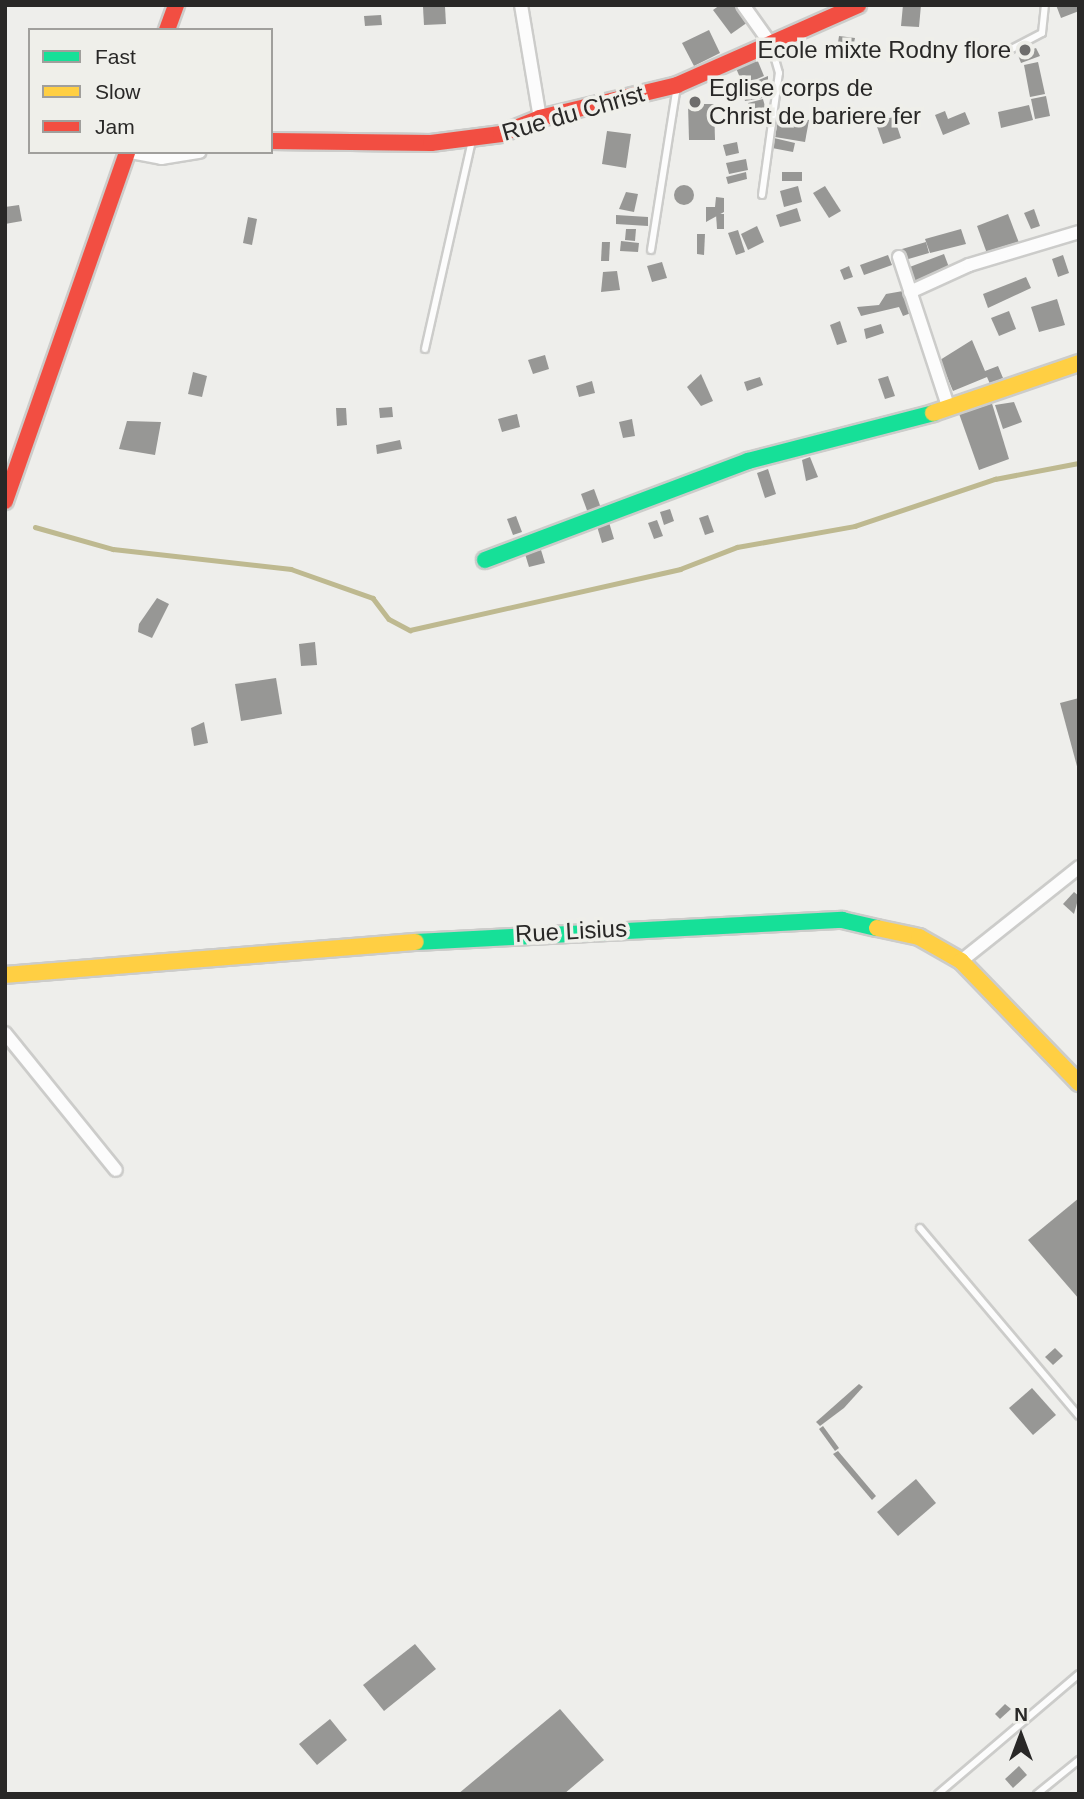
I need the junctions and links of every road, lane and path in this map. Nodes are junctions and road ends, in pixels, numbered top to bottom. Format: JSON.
{"nodes":[{"id":1,"x":176,"y":5,"type":"edge"},
{"id":2,"x":521,"y":5,"type":"edge"},
{"id":3,"x":743,"y":5,"type":"edge"},
{"id":4,"x":858,"y":5,"type":"edge"},
{"id":5,"x":1045,"y":5,"type":"edge"},
{"id":6,"x":168,"y":28,"type":"edge"},
{"id":7,"x":770,"y":43,"type":"junction"},
{"id":8,"x":1002,"y":54,"type":"dead end"},
{"id":9,"x":677,"y":85,"type":"junction"},
{"id":10,"x":540,"y":117,"type":"junction"},
{"id":11,"x":472,"y":138,"type":"junction"},
{"id":12,"x":273,"y":141,"type":"edge"},
{"id":13,"x":128,"y":154,"type":"edge"},
{"id":14,"x":140,"y":154,"type":"edge"},
{"id":15,"x":187,"y":154,"type":"edge"},
{"id":16,"x":762,"y":195,"type":"dead end"},
{"id":17,"x":1079,"y":232,"type":"edge"},
{"id":18,"x":651,"y":250,"type":"dead end"},
{"id":19,"x":899,"y":257,"type":"dead end"},
{"id":20,"x":909,"y":292,"type":"junction"},
{"id":21,"x":425,"y":349,"type":"dead end"},
{"id":22,"x":1079,"y":363,"type":"edge"},
{"id":23,"x":949,"y":409,"type":"junction"},
{"id":24,"x":5,"y":501,"type":"edge"},
{"id":25,"x":485,"y":560,"type":"dead end"},
{"id":26,"x":1079,"y":867,"type":"edge"},
{"id":27,"x":961,"y":961,"type":"junction"},
{"id":28,"x":5,"y":975,"type":"edge"},
{"id":29,"x":5,"y":1033,"type":"edge"},
{"id":30,"x":1079,"y":1083,"type":"edge"},
{"id":31,"x":116,"y":1170,"type":"dead end"},
{"id":32,"x":920,"y":1228,"type":"dead end"},
{"id":33,"x":1079,"y":1416,"type":"edge"},
{"id":34,"x":1079,"y":1674,"type":"edge"},
{"id":35,"x":1079,"y":1760,"type":"edge"},
{"id":36,"x":938,"y":1794,"type":"edge"},
{"id":37,"x":1037,"y":1794,"type":"edge"}],
"edges":[{"from":1,"to":6,"type":"street"},
{"from":2,"to":10,"type":"street"},
{"from":3,"to":7,"type":"street"},
{"from":4,"to":7,"type":"street","name":"Rue du Christ"},
{"from":5,"to":8,"type":"lane"},
{"from":7,"to":9,"type":"street","name":"Rue du Christ"},
{"from":7,"to":16,"type":"lane"},
{"from":9,"to":10,"type":"street","name":"Rue du Christ"},
{"from":9,"to":18,"type":"lane"},
{"from":10,"to":11,"type":"street","name":"Rue du Christ"},
{"from":11,"to":12,"type":"street","name":"Rue du Christ"},
{"from":11,"to":21,"type":"lane"},
{"from":13,"to":24,"type":"street"},
{"from":14,"to":15,"type":"street"},
{"from":17,"to":20,"type":"street"},
{"from":19,"to":20,"type":"street"},
{"from":20,"to":23,"type":"street"},
{"from":22,"to":23,"type":"street"},
{"from":23,"to":25,"type":"street"},
{"from":26,"to":27,"type":"street"},
{"from":27,"to":28,"type":"street","name":"Rue Lisius"},
{"from":27,"to":30,"type":"street","name":"Rue Lisius"},
{"from":29,"to":31,"type":"street"},
{"from":32,"to":33,"type":"lane"},
{"from":34,"to":36,"type":"lane"},
{"from":35,"to":37,"type":"lane"}]}
